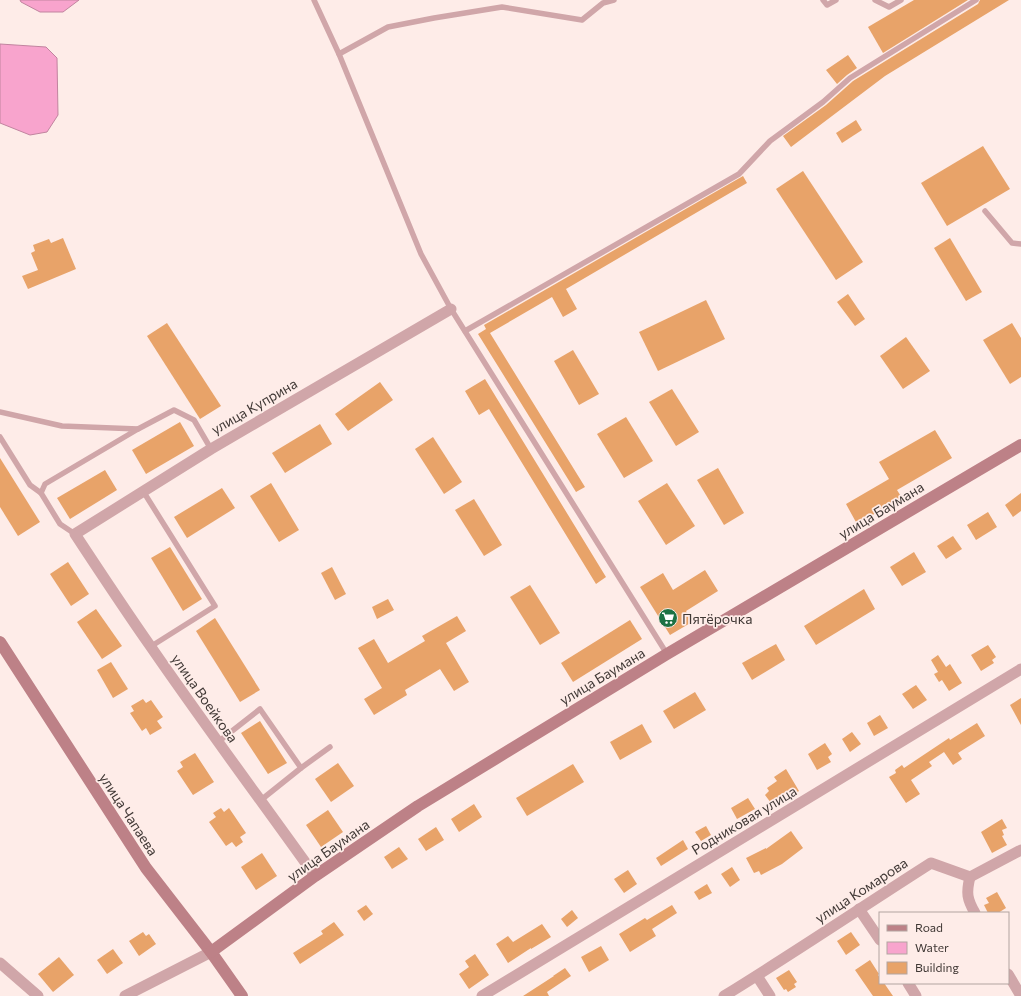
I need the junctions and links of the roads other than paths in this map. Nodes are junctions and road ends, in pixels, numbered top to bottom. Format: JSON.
{"nodes":[{"id":1,"x":314,"y":0,"type":"edge"},
{"id":2,"x":614,"y":0,"type":"edge"},
{"id":3,"x":823,"y":0,"type":"edge"},
{"id":4,"x":836,"y":0,"type":"edge"},
{"id":5,"x":875,"y":0,"type":"edge"},
{"id":6,"x":901,"y":0,"type":"edge"},
{"id":7,"x":976,"y":0,"type":"edge"},
{"id":8,"x":339,"y":54,"type":"junction"},
{"id":9,"x":985,"y":210,"type":"dead end"},
{"id":10,"x":1021,"y":244,"type":"edge"},
{"id":11,"x":451,"y":309,"type":"junction"},
{"id":12,"x":465,"y":331,"type":"junction"},
{"id":13,"x":0,"y":412,"type":"edge"},
{"id":14,"x":138,"y":429,"type":"junction"},
{"id":15,"x":0,"y":437,"type":"edge"},
{"id":16,"x":1021,"y":445,"type":"edge"},
{"id":17,"x":211,"y":449,"type":"junction"},
{"id":18,"x":143,"y":491,"type":"junction"},
{"id":19,"x":41,"y":493,"type":"junction"},
{"id":20,"x":75,"y":534,"type":"junction"},
{"id":21,"x":0,"y":642,"type":"edge"},
{"id":22,"x":150,"y":646,"type":"junction"},
{"id":23,"x":667,"y":654,"type":"junction"},
{"id":24,"x":1021,"y":669,"type":"edge"},
{"id":25,"x":218,"y":742,"type":"junction"},
{"id":26,"x":330,"y":748,"type":"dead end"},
{"id":27,"x":301,"y":768,"type":"junction"},
{"id":28,"x":261,"y":800,"type":"junction"},
{"id":29,"x":1021,"y":850,"type":"edge"},
{"id":30,"x":315,"y":876,"type":"junction"},
{"id":31,"x":970,"y":877,"type":"junction"},
{"id":32,"x":859,"y":908,"type":"junction"},
{"id":33,"x":974,"y":912,"type":"edge"},
{"id":34,"x":879,"y":938,"type":"edge"},
{"id":35,"x":211,"y":952,"type":"junction"},
{"id":36,"x":0,"y":963,"type":"edge"},
{"id":37,"x":1009,"y":975,"type":"edge"},
{"id":38,"x":757,"y":976,"type":"junction"},
{"id":39,"x":909,"y":984,"type":"edge"},
{"id":40,"x":1019,"y":990,"type":"edge"},
{"id":41,"x":38,"y":996,"type":"edge"},
{"id":42,"x":126,"y":996,"type":"edge"},
{"id":43,"x":242,"y":996,"type":"edge"},
{"id":44,"x":482,"y":996,"type":"edge"},
{"id":45,"x":724,"y":996,"type":"edge"},
{"id":46,"x":770,"y":996,"type":"edge"},
{"id":47,"x":916,"y":996,"type":"edge"}],
"edges":[{"from":1,"to":8,"type":"lane"},
{"from":2,"to":8,"type":"lane"},
{"from":3,"to":4,"type":"lane"},
{"from":5,"to":6,"type":"lane"},
{"from":7,"to":12,"type":"lane"},
{"from":8,"to":11,"type":"lane"},
{"from":9,"to":10,"type":"lane"},
{"from":11,"to":12,"type":"lane"},
{"from":11,"to":17,"type":"street","name":"улица Куприна"},
{"from":12,"to":23,"type":"lane"},
{"from":13,"to":14,"type":"lane"},
{"from":14,"to":17,"type":"lane"},
{"from":14,"to":19,"type":"lane"},
{"from":15,"to":19,"type":"lane"},
{"from":16,"to":23,"type":"street","name":"улица Баумана"},
{"from":17,"to":18,"type":"street","name":"улица Куприна"},
{"from":18,"to":20,"type":"street","name":"улица Куприна"},
{"from":18,"to":22,"type":"lane"},
{"from":19,"to":20,"type":"lane"},
{"from":20,"to":22,"type":"street","name":"улица Воейкова"},
{"from":21,"to":35,"type":"street","name":"улица Чапаева"},
{"from":22,"to":25,"type":"street","name":"улица Воейкова"},
{"from":23,"to":30,"type":"street","name":"улица Баумана"},
{"from":24,"to":44,"type":"street","name":"Родниковая улица"},
{"from":25,"to":27,"type":"lane"},
{"from":25,"to":28,"type":"street","name":"улица Воейкова"},
{"from":26,"to":27,"type":"lane"},
{"from":27,"to":28,"type":"lane"},
{"from":28,"to":30,"type":"street","name":"улица Воейкова"},
{"from":29,"to":31,"type":"street"},
{"from":30,"to":35,"type":"street","name":"улица Баумана"},
{"from":31,"to":32,"type":"street","name":"улица Комарова"},
{"from":31,"to":33,"type":"street"},
{"from":32,"to":34,"type":"street"},
{"from":32,"to":38,"type":"street","name":"улица Комарова"},
{"from":35,"to":42,"type":"street"},
{"from":35,"to":43,"type":"street","name":"улица Чапаева"},
{"from":36,"to":41,"type":"street"},
{"from":37,"to":40,"type":"street"},
{"from":38,"to":45,"type":"street","name":"улица Комарова"},
{"from":38,"to":46,"type":"street"},
{"from":39,"to":47,"type":"street"}]}
